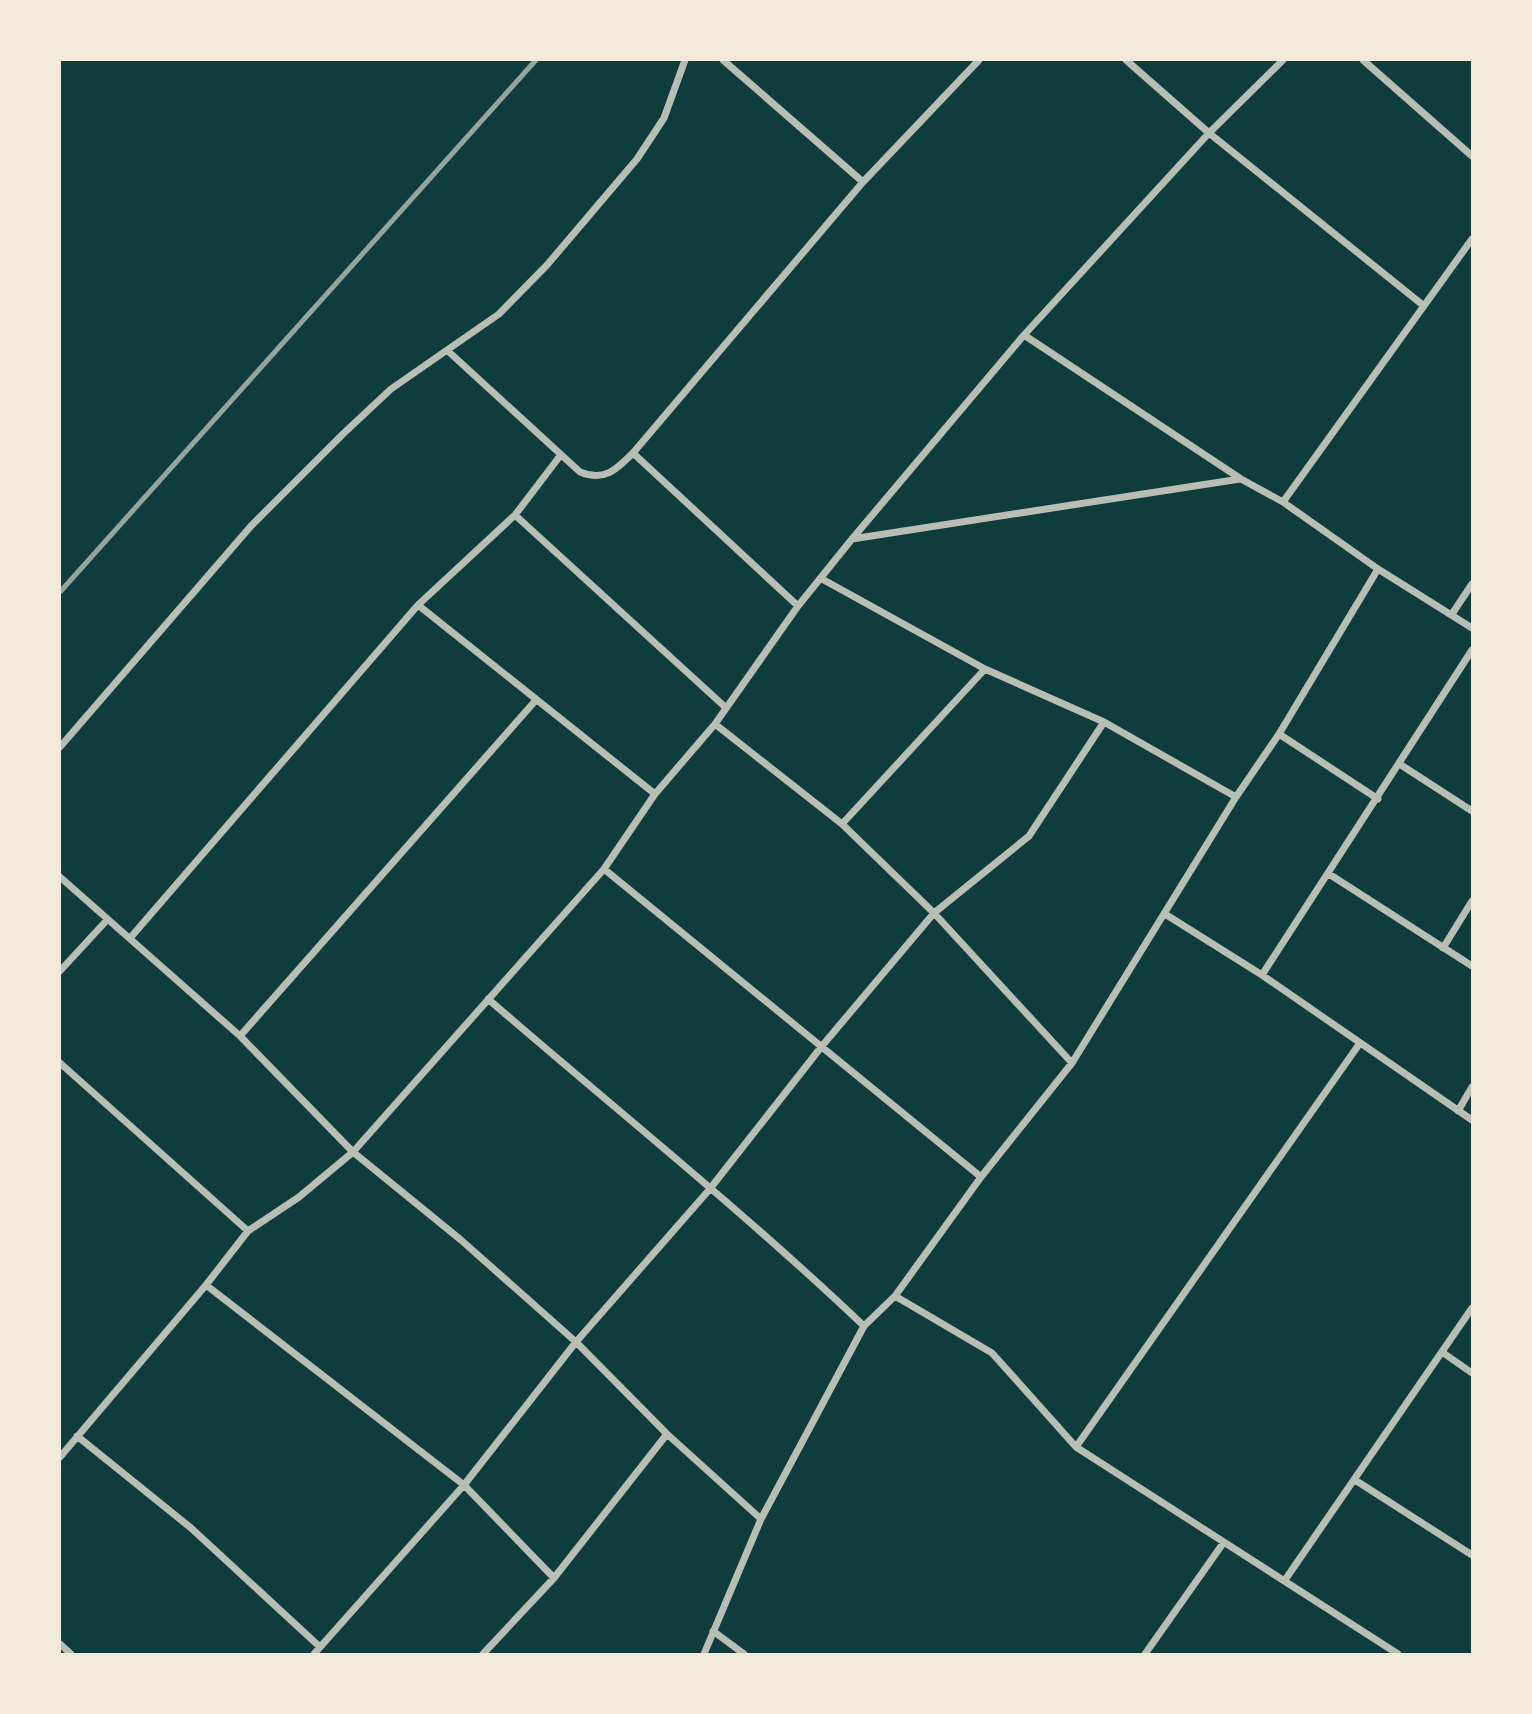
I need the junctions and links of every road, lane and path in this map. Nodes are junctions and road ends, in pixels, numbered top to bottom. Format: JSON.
{"nodes":[{"id":1,"x":685,"y":60,"type":"edge"},
{"id":2,"x":723,"y":60,"type":"edge"},
{"id":3,"x":979,"y":60,"type":"edge"},
{"id":4,"x":1125,"y":60,"type":"edge"},
{"id":5,"x":1283,"y":60,"type":"edge"},
{"id":6,"x":1363,"y":60,"type":"edge"},
{"id":7,"x":1209,"y":133,"type":"junction"},
{"id":8,"x":1472,"y":156,"type":"edge"},
{"id":9,"x":863,"y":181,"type":"junction"},
{"id":10,"x":1472,"y":239,"type":"edge"},
{"id":11,"x":1424,"y":306,"type":"junction"},
{"id":12,"x":1024,"y":335,"type":"junction"},
{"id":13,"x":449,"y":352,"type":"junction"},
{"id":14,"x":633,"y":453,"type":"junction"},
{"id":15,"x":560,"y":456,"type":"junction"},
{"id":16,"x":1241,"y":479,"type":"junction"},
{"id":17,"x":1283,"y":502,"type":"junction"},
{"id":18,"x":515,"y":514,"type":"junction"},
{"id":19,"x":852,"y":539,"type":"junction"},
{"id":20,"x":1378,"y":569,"type":"junction"},
{"id":21,"x":822,"y":579,"type":"junction"},
{"id":22,"x":1472,"y":584,"type":"edge"},
{"id":23,"x":418,"y":605,"type":"junction"},
{"id":24,"x":798,"y":606,"type":"junction"},
{"id":25,"x":1452,"y":614,"type":"junction"},
{"id":26,"x":1472,"y":628,"type":"edge"},
{"id":27,"x":1472,"y":650,"type":"edge"},
{"id":28,"x":985,"y":670,"type":"junction"},
{"id":29,"x":536,"y":700,"type":"junction"},
{"id":30,"x":724,"y":706,"type":"junction"},
{"id":31,"x":1104,"y":722,"type":"junction"},
{"id":32,"x":715,"y":724,"type":"junction"},
{"id":33,"x":1279,"y":734,"type":"junction"},
{"id":34,"x":60,"y":747,"type":"edge"},
{"id":35,"x":1401,"y":765,"type":"junction"},
{"id":36,"x":655,"y":794,"type":"junction"},
{"id":37,"x":1236,"y":797,"type":"junction"},
{"id":38,"x":1378,"y":799,"type":"junction"},
{"id":39,"x":1472,"y":811,"type":"edge"},
{"id":40,"x":842,"y":824,"type":"junction"},
{"id":41,"x":604,"y":869,"type":"junction"},
{"id":42,"x":1329,"y":874,"type":"junction"},
{"id":43,"x":60,"y":877,"type":"edge"},
{"id":44,"x":1472,"y":901,"type":"edge"},
{"id":45,"x":934,"y":913,"type":"junction"},
{"id":46,"x":1165,"y":914,"type":"junction"},
{"id":47,"x":107,"y":920,"type":"junction"},
{"id":48,"x":131,"y":937,"type":"junction"},
{"id":49,"x":1443,"y":948,"type":"junction"},
{"id":50,"x":1472,"y":966,"type":"edge"},
{"id":51,"x":60,"y":971,"type":"edge"},
{"id":52,"x":1262,"y":975,"type":"junction"},
{"id":53,"x":488,"y":999,"type":"junction"},
{"id":54,"x":240,"y":1035,"type":"junction"},
{"id":55,"x":1360,"y":1043,"type":"junction"},
{"id":56,"x":822,"y":1045,"type":"junction"},
{"id":57,"x":60,"y":1063,"type":"edge"},
{"id":58,"x":1072,"y":1063,"type":"junction"},
{"id":59,"x":1472,"y":1087,"type":"edge"},
{"id":60,"x":1458,"y":1111,"type":"junction"},
{"id":61,"x":1472,"y":1120,"type":"edge"},
{"id":62,"x":353,"y":1152,"type":"junction"},
{"id":63,"x":981,"y":1177,"type":"junction"},
{"id":64,"x":709,"y":1190,"type":"junction"},
{"id":65,"x":248,"y":1231,"type":"junction"},
{"id":66,"x":206,"y":1285,"type":"junction"},
{"id":67,"x":895,"y":1296,"type":"junction"},
{"id":68,"x":1472,"y":1308,"type":"edge"},
{"id":69,"x":864,"y":1326,"type":"junction"},
{"id":70,"x":576,"y":1342,"type":"junction"},
{"id":71,"x":1443,"y":1352,"type":"junction"},
{"id":72,"x":1472,"y":1373,"type":"edge"},
{"id":73,"x":667,"y":1434,"type":"junction"},
{"id":74,"x":77,"y":1436,"type":"junction"},
{"id":75,"x":1076,"y":1447,"type":"junction"},
{"id":76,"x":60,"y":1457,"type":"edge"},
{"id":77,"x":1355,"y":1480,"type":"junction"},
{"id":78,"x":464,"y":1485,"type":"junction"},
{"id":79,"x":761,"y":1519,"type":"junction"},
{"id":80,"x":1224,"y":1542,"type":"junction"},
{"id":81,"x":1472,"y":1555,"type":"edge"},
{"id":82,"x":554,"y":1578,"type":"junction"},
{"id":83,"x":1285,"y":1580,"type":"junction"},
{"id":84,"x":713,"y":1631,"type":"junction"},
{"id":85,"x":60,"y":1644,"type":"edge"},
{"id":86,"x":320,"y":1647,"type":"junction"},
{"id":87,"x":71,"y":1654,"type":"edge"},
{"id":88,"x":314,"y":1654,"type":"edge"},
{"id":89,"x":484,"y":1654,"type":"edge"},
{"id":90,"x":704,"y":1654,"type":"edge"},
{"id":91,"x":744,"y":1654,"type":"edge"},
{"id":92,"x":1145,"y":1654,"type":"edge"},
{"id":93,"x":1398,"y":1654,"type":"edge"}],
"edges":[{"from":1,"to":13,"type":"street"},
{"from":2,"to":9,"type":"street"},
{"from":3,"to":9,"type":"street"},
{"from":4,"to":7,"type":"street"},
{"from":5,"to":7,"type":"street"},
{"from":6,"to":8,"type":"street"},
{"from":7,"to":11,"type":"street"},
{"from":7,"to":12,"type":"street"},
{"from":9,"to":14,"type":"street"},
{"from":10,"to":11,"type":"street"},
{"from":11,"to":17,"type":"street"},
{"from":12,"to":16,"type":"street"},
{"from":12,"to":19,"type":"street"},
{"from":13,"to":15,"type":"street"},
{"from":13,"to":34,"type":"street"},
{"from":14,"to":15,"type":"street"},
{"from":14,"to":24,"type":"street"},
{"from":15,"to":18,"type":"street"},
{"from":16,"to":17,"type":"street"},
{"from":16,"to":19,"type":"street"},
{"from":17,"to":20,"type":"street"},
{"from":18,"to":23,"type":"street"},
{"from":18,"to":30,"type":"street"},
{"from":19,"to":21,"type":"street"},
{"from":20,"to":25,"type":"street"},
{"from":20,"to":33,"type":"street"},
{"from":21,"to":24,"type":"street"},
{"from":21,"to":28,"type":"street"},
{"from":22,"to":25,"type":"street"},
{"from":23,"to":29,"type":"street"},
{"from":23,"to":48,"type":"street"},
{"from":24,"to":30,"type":"street"},
{"from":25,"to":26,"type":"street"},
{"from":27,"to":35,"type":"street"},
{"from":28,"to":31,"type":"street"},
{"from":28,"to":40,"type":"street"},
{"from":29,"to":36,"type":"street"},
{"from":29,"to":54,"type":"street"},
{"from":30,"to":32,"type":"street"},
{"from":31,"to":37,"type":"street"},
{"from":31,"to":45,"type":"street"},
{"from":32,"to":36,"type":"street"},
{"from":32,"to":40,"type":"street"},
{"from":33,"to":37,"type":"street"},
{"from":33,"to":38,"type":"street"},
{"from":35,"to":38,"type":"street"},
{"from":35,"to":39,"type":"street"},
{"from":36,"to":41,"type":"street"},
{"from":37,"to":46,"type":"street"},
{"from":38,"to":42,"type":"street"},
{"from":40,"to":45,"type":"street"},
{"from":41,"to":53,"type":"street"},
{"from":41,"to":56,"type":"street"},
{"from":42,"to":49,"type":"street"},
{"from":42,"to":52,"type":"street"},
{"from":43,"to":47,"type":"street"},
{"from":44,"to":49,"type":"street"},
{"from":45,"to":56,"type":"street"},
{"from":45,"to":58,"type":"street"},
{"from":46,"to":52,"type":"street"},
{"from":46,"to":58,"type":"street"},
{"from":47,"to":48,"type":"street"},
{"from":47,"to":51,"type":"street"},
{"from":48,"to":54,"type":"street"},
{"from":49,"to":50,"type":"street"},
{"from":52,"to":55,"type":"street"},
{"from":53,"to":62,"type":"street"},
{"from":53,"to":64,"type":"street"},
{"from":54,"to":62,"type":"street"},
{"from":55,"to":60,"type":"street"},
{"from":55,"to":75,"type":"street"},
{"from":56,"to":63,"type":"street"},
{"from":56,"to":64,"type":"street"},
{"from":57,"to":65,"type":"street"},
{"from":58,"to":63,"type":"street"},
{"from":59,"to":60,"type":"street"},
{"from":60,"to":61,"type":"street"},
{"from":62,"to":65,"type":"street"},
{"from":62,"to":70,"type":"street"},
{"from":63,"to":67,"type":"street"},
{"from":64,"to":69,"type":"street"},
{"from":64,"to":70,"type":"street"},
{"from":65,"to":66,"type":"street"},
{"from":66,"to":74,"type":"street"},
{"from":66,"to":78,"type":"street"},
{"from":67,"to":69,"type":"street"},
{"from":67,"to":75,"type":"street"},
{"from":68,"to":71,"type":"street"},
{"from":69,"to":79,"type":"street"},
{"from":70,"to":73,"type":"street"},
{"from":70,"to":78,"type":"street"},
{"from":71,"to":72,"type":"street"},
{"from":71,"to":77,"type":"street"},
{"from":73,"to":79,"type":"street"},
{"from":73,"to":82,"type":"street"},
{"from":74,"to":76,"type":"street"},
{"from":74,"to":86,"type":"street"},
{"from":75,"to":80,"type":"street"},
{"from":77,"to":81,"type":"street"},
{"from":77,"to":83,"type":"street"},
{"from":78,"to":82,"type":"street"},
{"from":78,"to":86,"type":"street"},
{"from":79,"to":84,"type":"street"},
{"from":80,"to":83,"type":"street"},
{"from":80,"to":92,"type":"street"},
{"from":82,"to":89,"type":"street"},
{"from":83,"to":93,"type":"street"},
{"from":84,"to":90,"type":"street"},
{"from":84,"to":91,"type":"street"},
{"from":85,"to":87,"type":"street"},
{"from":86,"to":88,"type":"street"}]}
